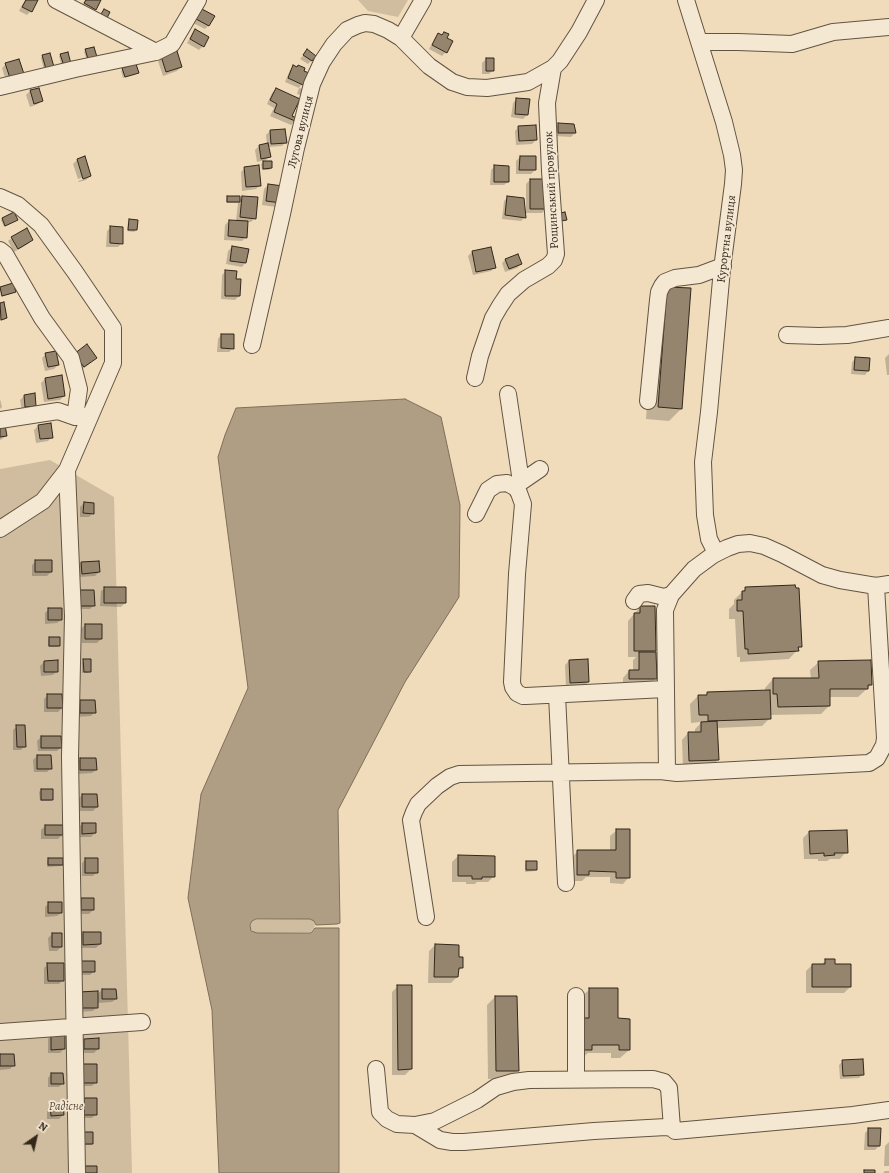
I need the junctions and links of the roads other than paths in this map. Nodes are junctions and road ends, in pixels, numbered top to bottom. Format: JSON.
{"nodes":[{"id":1,"x":56,"y":0,"type":"edge"},
{"id":2,"x":198,"y":0,"type":"edge"},
{"id":3,"x":423,"y":0,"type":"edge"},
{"id":4,"x":596,"y":0,"type":"edge"},
{"id":5,"x":686,"y":0,"type":"edge"},
{"id":6,"x":889,"y":27,"type":"edge"},
{"id":7,"x":401,"y":38,"type":"junction"},
{"id":8,"x":700,"y":42,"type":"junction"},
{"id":9,"x":156,"y":52,"type":"junction"},
{"id":10,"x":553,"y":68,"type":"junction"},
{"id":11,"x":0,"y":87,"type":"edge"},
{"id":12,"x":0,"y":197,"type":"edge"},
{"id":13,"x":0,"y":250,"type":"edge"},
{"id":14,"x":723,"y":266,"type":"junction"},
{"id":15,"x":889,"y":328,"type":"edge"},
{"id":16,"x":787,"y":335,"type":"dead end"},
{"id":17,"x":252,"y":345,"type":"dead end"},
{"id":18,"x":475,"y":378,"type":"dead end"},
{"id":19,"x":508,"y":394,"type":"dead end"},
{"id":20,"x":648,"y":401,"type":"dead end"},
{"id":21,"x":91,"y":416,"type":"junction"},
{"id":22,"x":75,"y":417,"type":"junction"},
{"id":23,"x":0,"y":420,"type":"edge"},
{"id":24,"x":540,"y":469,"type":"dead end"},
{"id":25,"x":67,"y":470,"type":"junction"},
{"id":26,"x":518,"y":485,"type":"junction"},
{"id":27,"x":476,"y":514,"type":"dead end"},
{"id":28,"x":0,"y":529,"type":"edge"},
{"id":29,"x":716,"y":553,"type":"junction"},
{"id":30,"x":883,"y":585,"type":"edge"},
{"id":31,"x":672,"y":595,"type":"junction"},
{"id":32,"x":634,"y":601,"type":"dead end"},
{"id":33,"x":665,"y":689,"type":"junction"},
{"id":34,"x":557,"y":695,"type":"junction"},
{"id":35,"x":667,"y":772,"type":"junction"},
{"id":36,"x":560,"y":773,"type":"junction"},
{"id":37,"x":566,"y":884,"type":"dead end"},
{"id":38,"x":426,"y":917,"type":"dead end"},
{"id":39,"x":576,"y":996,"type":"dead end"},
{"id":40,"x":142,"y":1022,"type":"dead end"},
{"id":41,"x":74,"y":1026,"type":"junction"},
{"id":42,"x":0,"y":1032,"type":"edge"},
{"id":43,"x":376,"y":1069,"type":"dead end"},
{"id":44,"x":576,"y":1079,"type":"junction"},
{"id":45,"x":889,"y":1110,"type":"edge"},
{"id":46,"x":416,"y":1125,"type":"junction"},
{"id":47,"x":674,"y":1129,"type":"junction"},
{"id":48,"x":77,"y":1173,"type":"edge"}],
"edges":[{"from":1,"to":9,"type":"street"},
{"from":2,"to":9,"type":"street"},
{"from":3,"to":7,"type":"street"},
{"from":4,"to":10,"type":"street"},
{"from":5,"to":8,"type":"street","name":"Курортна вулиця"},
{"from":6,"to":8,"type":"street"},
{"from":7,"to":10,"type":"street","name":"Лугова вулиця"},
{"from":7,"to":17,"type":"street","name":"Лугова вулиця"},
{"from":8,"to":14,"type":"street","name":"Курортна вулиця"},
{"from":9,"to":11,"type":"street"},
{"from":10,"to":18,"type":"street","name":"Рощинський провулок"},
{"from":12,"to":21,"type":"street"},
{"from":13,"to":22,"type":"street"},
{"from":14,"to":20,"type":"street"},
{"from":14,"to":29,"type":"street","name":"Курортна вулиця"},
{"from":15,"to":16,"type":"street"},
{"from":19,"to":26,"type":"street"},
{"from":21,"to":22,"type":"street"},
{"from":21,"to":25,"type":"street"},
{"from":22,"to":23,"type":"street"},
{"from":24,"to":26,"type":"street"},
{"from":25,"to":28,"type":"street"},
{"from":25,"to":41,"type":"street"},
{"from":26,"to":27,"type":"street"},
{"from":26,"to":34,"type":"street"},
{"from":29,"to":30,"type":"street"},
{"from":29,"to":31,"type":"street"},
{"from":30,"to":35,"type":"street"},
{"from":31,"to":32,"type":"street"},
{"from":31,"to":33,"type":"street"},
{"from":33,"to":34,"type":"street"},
{"from":33,"to":35,"type":"street"},
{"from":34,"to":36,"type":"street"},
{"from":35,"to":36,"type":"street"},
{"from":36,"to":37,"type":"street"},
{"from":36,"to":38,"type":"street"},
{"from":39,"to":44,"type":"street"},
{"from":40,"to":41,"type":"street"},
{"from":41,"to":42,"type":"street"},
{"from":41,"to":48,"type":"street"},
{"from":43,"to":46,"type":"street"},
{"from":44,"to":46,"type":"street"},
{"from":44,"to":47,"type":"street"},
{"from":45,"to":47,"type":"street"},
{"from":46,"to":47,"type":"street"}]}
